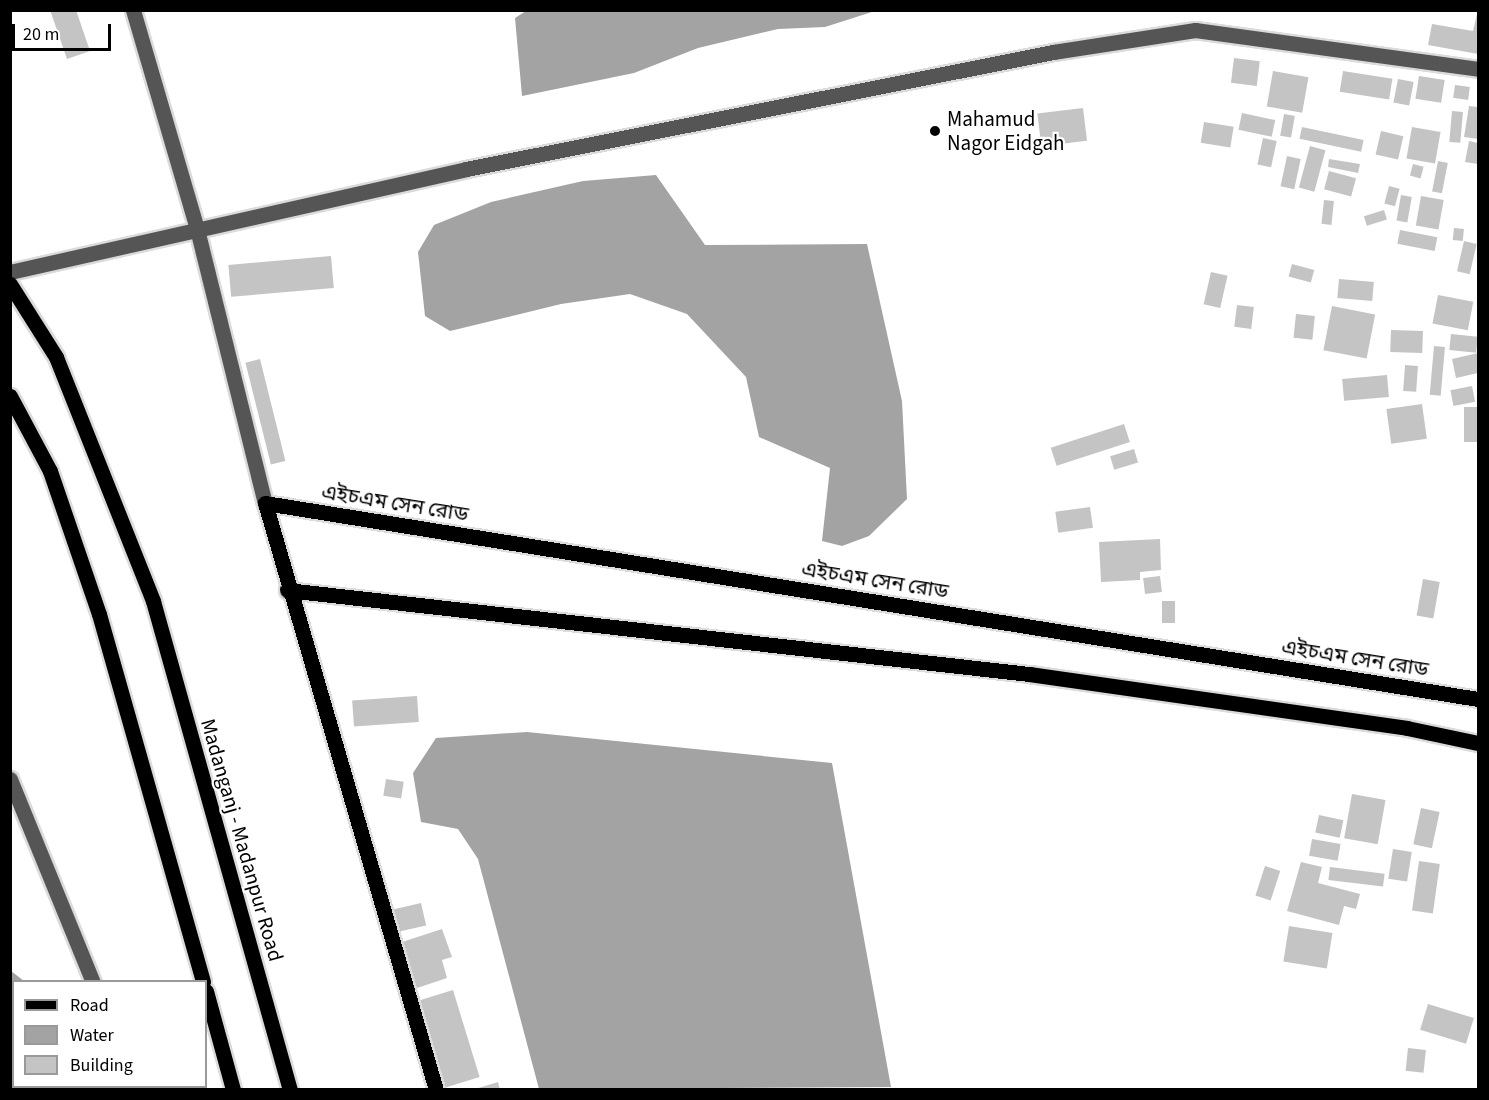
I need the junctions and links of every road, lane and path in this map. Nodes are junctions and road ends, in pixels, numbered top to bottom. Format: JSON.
{"nodes":[{"id":1,"x":133,"y":10,"type":"edge"},
{"id":2,"x":1479,"y":69,"type":"edge"},
{"id":3,"x":197,"y":229,"type":"junction"},
{"id":4,"x":10,"y":272,"type":"edge"},
{"id":5,"x":10,"y":284,"type":"edge"},
{"id":6,"x":10,"y":396,"type":"edge"},
{"id":7,"x":265,"y":503,"type":"junction"},
{"id":8,"x":286,"y":590,"type":"junction"},
{"id":9,"x":1479,"y":699,"type":"edge"},
{"id":10,"x":1479,"y":743,"type":"edge"},
{"id":11,"x":10,"y":779,"type":"edge"},
{"id":12,"x":93,"y":980,"type":"edge"},
{"id":13,"x":203,"y":980,"type":"edge"},
{"id":14,"x":207,"y":995,"type":"edge"},
{"id":15,"x":233,"y":1089,"type":"edge"},
{"id":16,"x":290,"y":1089,"type":"edge"},
{"id":17,"x":436,"y":1089,"type":"edge"}],
"edges":[{"from":1,"to":3,"type":"street"},
{"from":2,"to":3,"type":"street"},
{"from":3,"to":4,"type":"street"},
{"from":3,"to":7,"type":"street"},
{"from":5,"to":16,"type":"main road","name":"Madanganj - Madanpur Road"},
{"from":6,"to":13,"type":"main road"},
{"from":7,"to":8,"type":"main road"},
{"from":7,"to":9,"type":"main road","name":"এইচএম সেন রোড"},
{"from":8,"to":10,"type":"main road"},
{"from":8,"to":17,"type":"main road"},
{"from":11,"to":12,"type":"street"},
{"from":14,"to":15,"type":"main road"}]}
